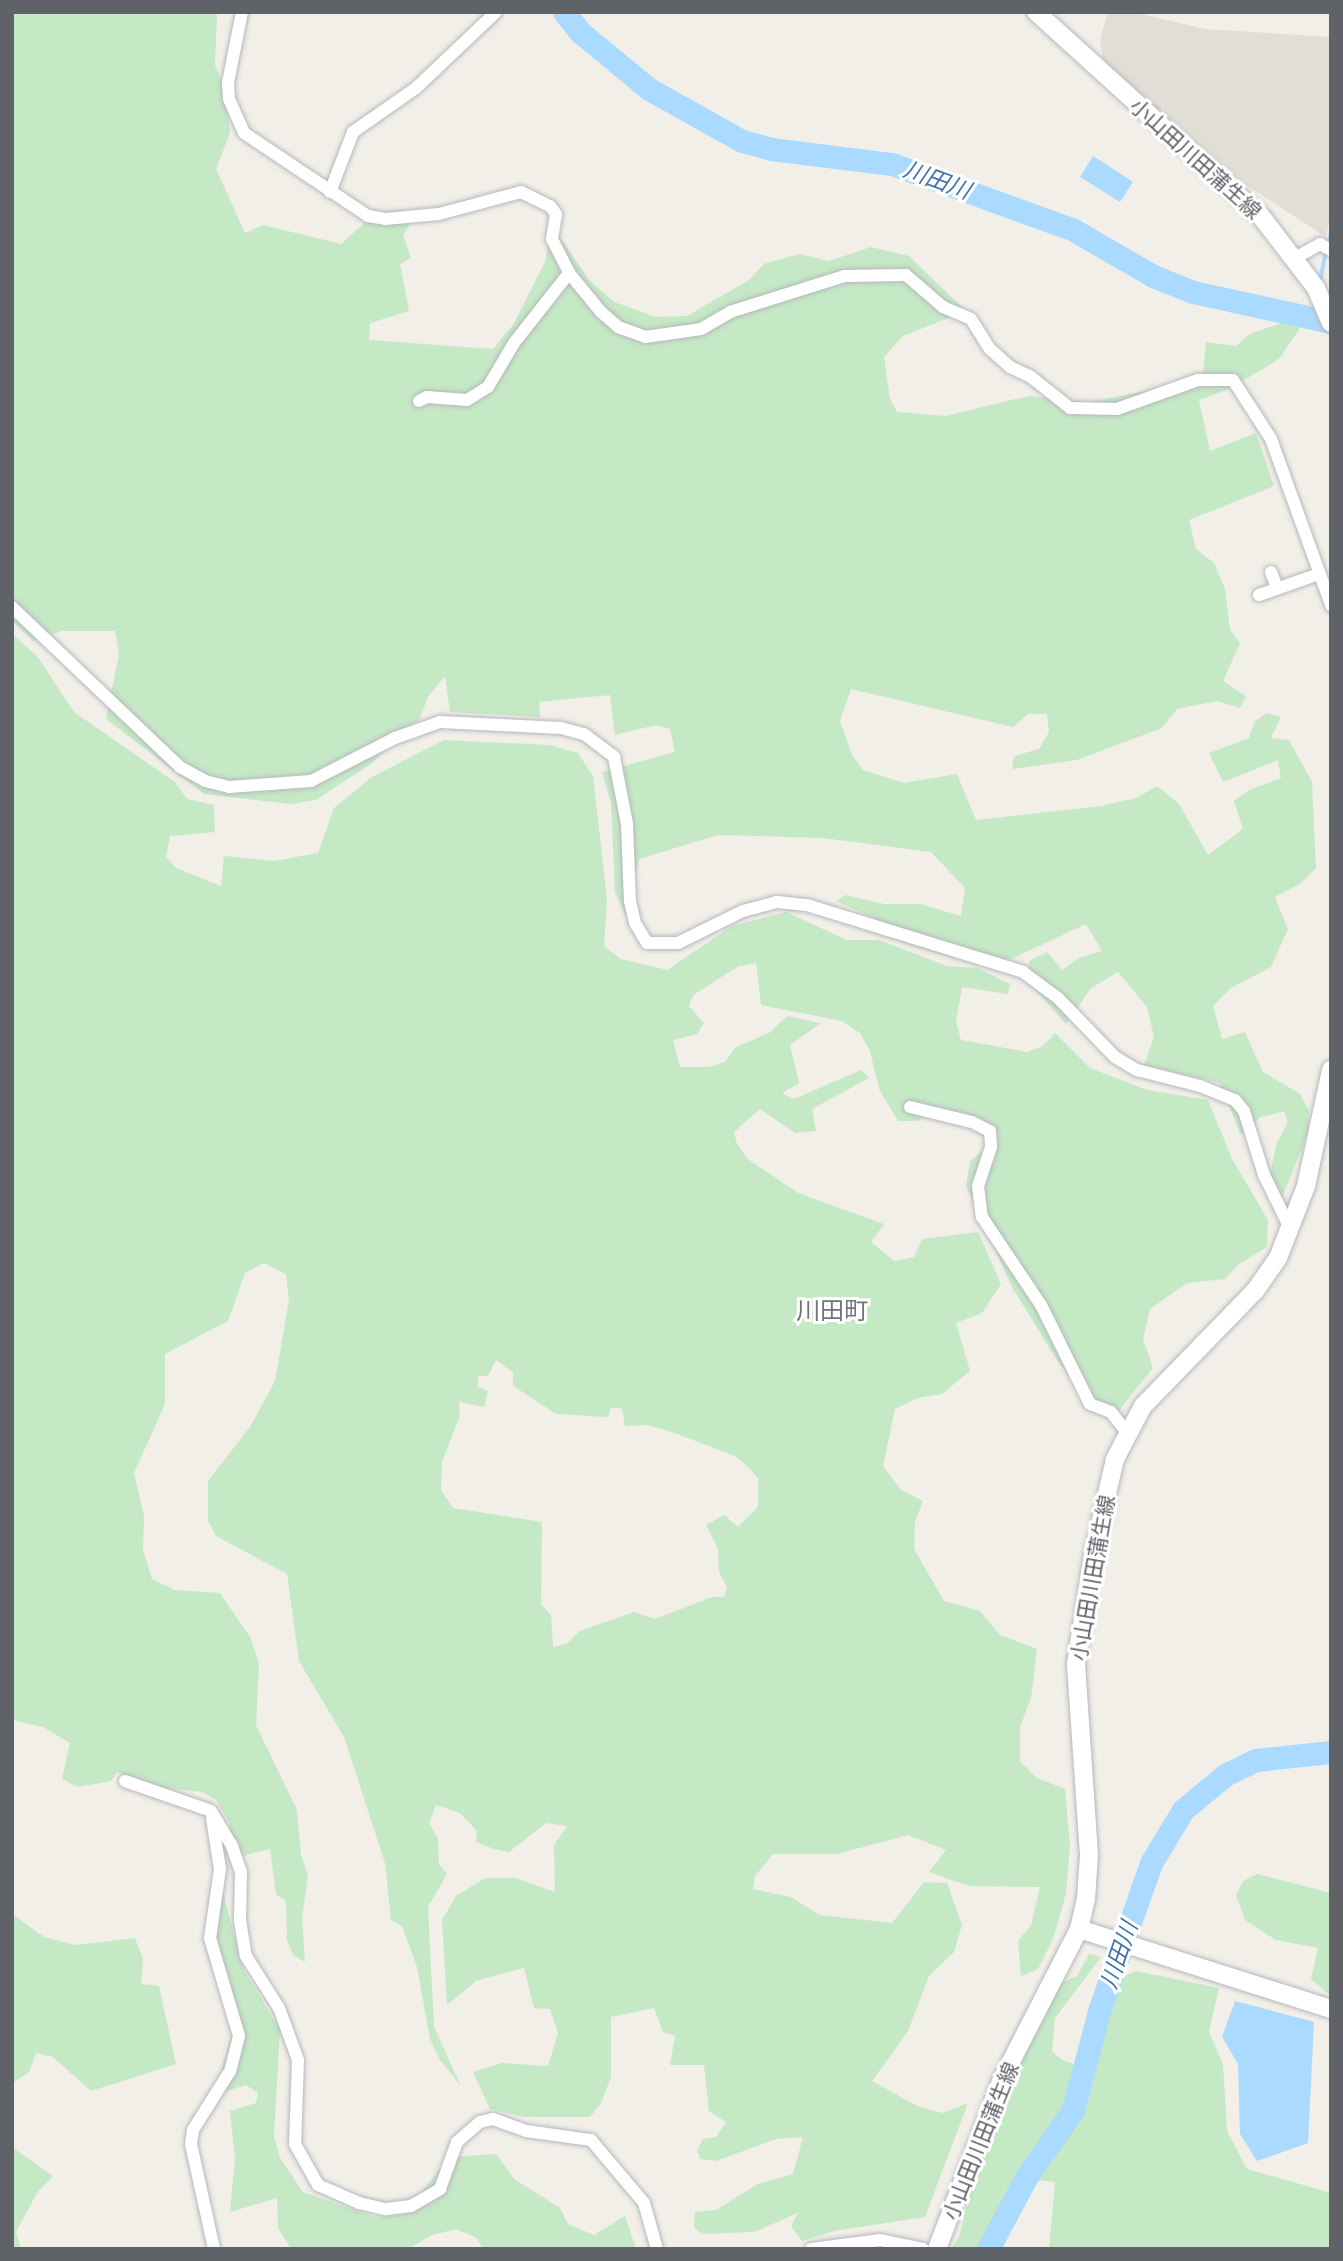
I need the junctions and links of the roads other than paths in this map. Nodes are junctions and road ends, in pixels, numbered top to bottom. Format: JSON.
{"nodes":[{"id":1,"x":242,"y":12,"type":"edge"},
{"id":2,"x":496,"y":12,"type":"edge"},
{"id":3,"x":1036,"y":12,"type":"edge"},
{"id":4,"x":330,"y":192,"type":"junction"},
{"id":5,"x":1325,"y":247,"type":"edge"},
{"id":6,"x":1295,"y":258,"type":"junction"},
{"id":7,"x":569,"y":273,"type":"junction"},
{"id":8,"x":1331,"y":323,"type":"edge"},
{"id":9,"x":419,"y":401,"type":"dead end"},
{"id":10,"x":1270,"y":572,"type":"dead end"},
{"id":11,"x":1319,"y":574,"type":"junction"},
{"id":12,"x":1277,"y":588,"type":"junction"},
{"id":13,"x":1259,"y":595,"type":"dead end"},
{"id":14,"x":1331,"y":605,"type":"edge"},
{"id":15,"x":12,"y":607,"type":"edge"},
{"id":16,"x":1331,"y":1070,"type":"edge"},
{"id":17,"x":909,"y":1107,"type":"dead end"},
{"id":18,"x":1291,"y":1231,"type":"junction"},
{"id":19,"x":1126,"y":1431,"type":"junction"},
{"id":20,"x":125,"y":1781,"type":"dead end"},
{"id":21,"x":211,"y":1811,"type":"junction"},
{"id":22,"x":1086,"y":1931,"type":"junction"},
{"id":23,"x":1331,"y":2009,"type":"edge"},
{"id":24,"x":214,"y":2249,"type":"edge"},
{"id":25,"x":657,"y":2249,"type":"edge"},
{"id":26,"x":811,"y":2249,"type":"edge"},
{"id":27,"x":923,"y":2249,"type":"edge"},
{"id":28,"x":937,"y":2249,"type":"edge"}],
"edges":[{"from":1,"to":4,"type":"street"},
{"from":2,"to":4,"type":"street"},
{"from":3,"to":6,"type":"main road","name":"小山田川田蒲生線"},
{"from":4,"to":7,"type":"street"},
{"from":5,"to":6,"type":"street"},
{"from":6,"to":8,"type":"main road","name":"小山田川田蒲生線"},
{"from":7,"to":9,"type":"street"},
{"from":7,"to":11,"type":"street"},
{"from":10,"to":12,"type":"street"},
{"from":11,"to":12,"type":"street"},
{"from":11,"to":14,"type":"street"},
{"from":12,"to":13,"type":"street"},
{"from":15,"to":18,"type":"street"},
{"from":16,"to":18,"type":"main road","name":"小山田川田蒲生線"},
{"from":17,"to":19,"type":"street"},
{"from":18,"to":19,"type":"main road","name":"小山田川田蒲生線"},
{"from":19,"to":22,"type":"main road","name":"小山田川田蒲生線"},
{"from":20,"to":21,"type":"street"},
{"from":21,"to":24,"type":"street"},
{"from":21,"to":25,"type":"street"},
{"from":22,"to":23,"type":"main road"},
{"from":22,"to":28,"type":"main road","name":"小山田川田蒲生線"},
{"from":26,"to":27,"type":"street"}]}
